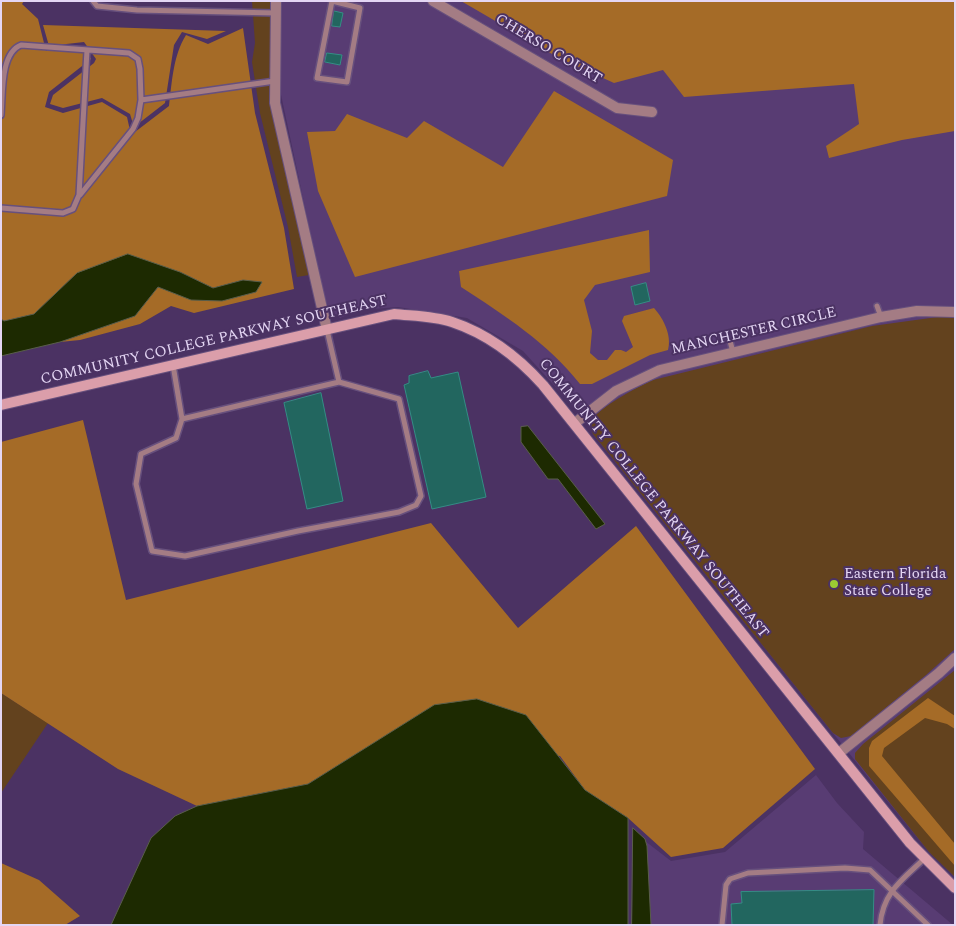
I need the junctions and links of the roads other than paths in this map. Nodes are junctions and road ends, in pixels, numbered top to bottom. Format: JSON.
{"nodes":[{"id":1,"x":93,"y":1,"type":"edge"},
{"id":2,"x":276,"y":1,"type":"edge"},
{"id":3,"x":332,"y":1,"type":"edge"},
{"id":4,"x":433,"y":1,"type":"edge"},
{"id":5,"x":348,"y":3,"type":"edge"},
{"id":6,"x":276,"y":13,"type":"junction"},
{"id":7,"x":87,"y":50,"type":"junction"},
{"id":8,"x":276,"y":81,"type":"junction"},
{"id":9,"x":140,"y":100,"type":"junction"},
{"id":10,"x":652,"y":112,"type":"dead end"},
{"id":11,"x":1,"y":115,"type":"edge"},
{"id":12,"x":80,"y":196,"type":"junction"},
{"id":13,"x":1,"y":208,"type":"edge"},
{"id":14,"x":877,"y":306,"type":"dead end"},
{"id":15,"x":955,"y":312,"type":"edge"},
{"id":16,"x":881,"y":318,"type":"junction"},
{"id":17,"x":327,"y":330,"type":"junction"},
{"id":18,"x":730,"y":341,"type":"dead end"},
{"id":19,"x":733,"y":352,"type":"junction"},
{"id":20,"x":173,"y":365,"type":"junction"},
{"id":21,"x":339,"y":382,"type":"junction"},
{"id":22,"x":1,"y":405,"type":"edge"},
{"id":23,"x":182,"y":419,"type":"junction"},
{"id":24,"x":575,"y":424,"type":"junction"},
{"id":25,"x":955,"y":658,"type":"edge"},
{"id":26,"x":839,"y":753,"type":"junction"},
{"id":27,"x":925,"y":858,"type":"junction"},
{"id":28,"x":955,"y":888,"type":"edge"},
{"id":29,"x":890,"y":890,"type":"junction"},
{"id":30,"x":722,"y":925,"type":"edge"},
{"id":31,"x":880,"y":925,"type":"edge"},
{"id":32,"x":928,"y":925,"type":"edge"}],
"edges":[{"from":1,"to":6,"type":"lane"},
{"from":2,"to":6,"type":"street"},
{"from":3,"to":5,"type":"lane"},
{"from":3,"to":5,"type":"lane"},
{"from":4,"to":10,"type":"street","name":"CHERSO COURT"},
{"from":6,"to":8,"type":"street"},
{"from":7,"to":9,"type":"lane"},
{"from":7,"to":11,"type":"lane"},
{"from":7,"to":12,"type":"lane"},
{"from":8,"to":9,"type":"lane"},
{"from":8,"to":17,"type":"street"},
{"from":9,"to":12,"type":"lane"},
{"from":12,"to":13,"type":"lane"},
{"from":14,"to":16,"type":"lane"},
{"from":15,"to":16,"type":"street","name":"MANCHESTER CIRCLE"},
{"from":16,"to":19,"type":"street","name":"MANCHESTER CIRCLE"},
{"from":17,"to":20,"type":"street","name":"COMMUNITY COLLEGE PARKWAY SOUTHEAST"},
{"from":17,"to":21,"type":"lane"},
{"from":17,"to":24,"type":"street","name":"COMMUNITY COLLEGE PARKWAY SOUTHEAST"},
{"from":18,"to":19,"type":"lane"},
{"from":19,"to":24,"type":"street","name":"MANCHESTER CIRCLE"},
{"from":20,"to":22,"type":"street","name":"COMMUNITY COLLEGE PARKWAY SOUTHEAST"},
{"from":20,"to":23,"type":"lane"},
{"from":21,"to":23,"type":"lane"},
{"from":21,"to":23,"type":"lane"},
{"from":24,"to":26,"type":"street","name":"COMMUNITY COLLEGE PARKWAY SOUTHEAST"},
{"from":25,"to":26,"type":"street"},
{"from":26,"to":27,"type":"street","name":"COMMUNITY COLLEGE PARKWAY SOUTHEAST"},
{"from":27,"to":28,"type":"street","name":"COMMUNITY COLLEGE PARKWAY SOUTHEAST"},
{"from":27,"to":29,"type":"lane"},
{"from":29,"to":30,"type":"lane"},
{"from":29,"to":31,"type":"lane"},
{"from":29,"to":32,"type":"lane"}]}
